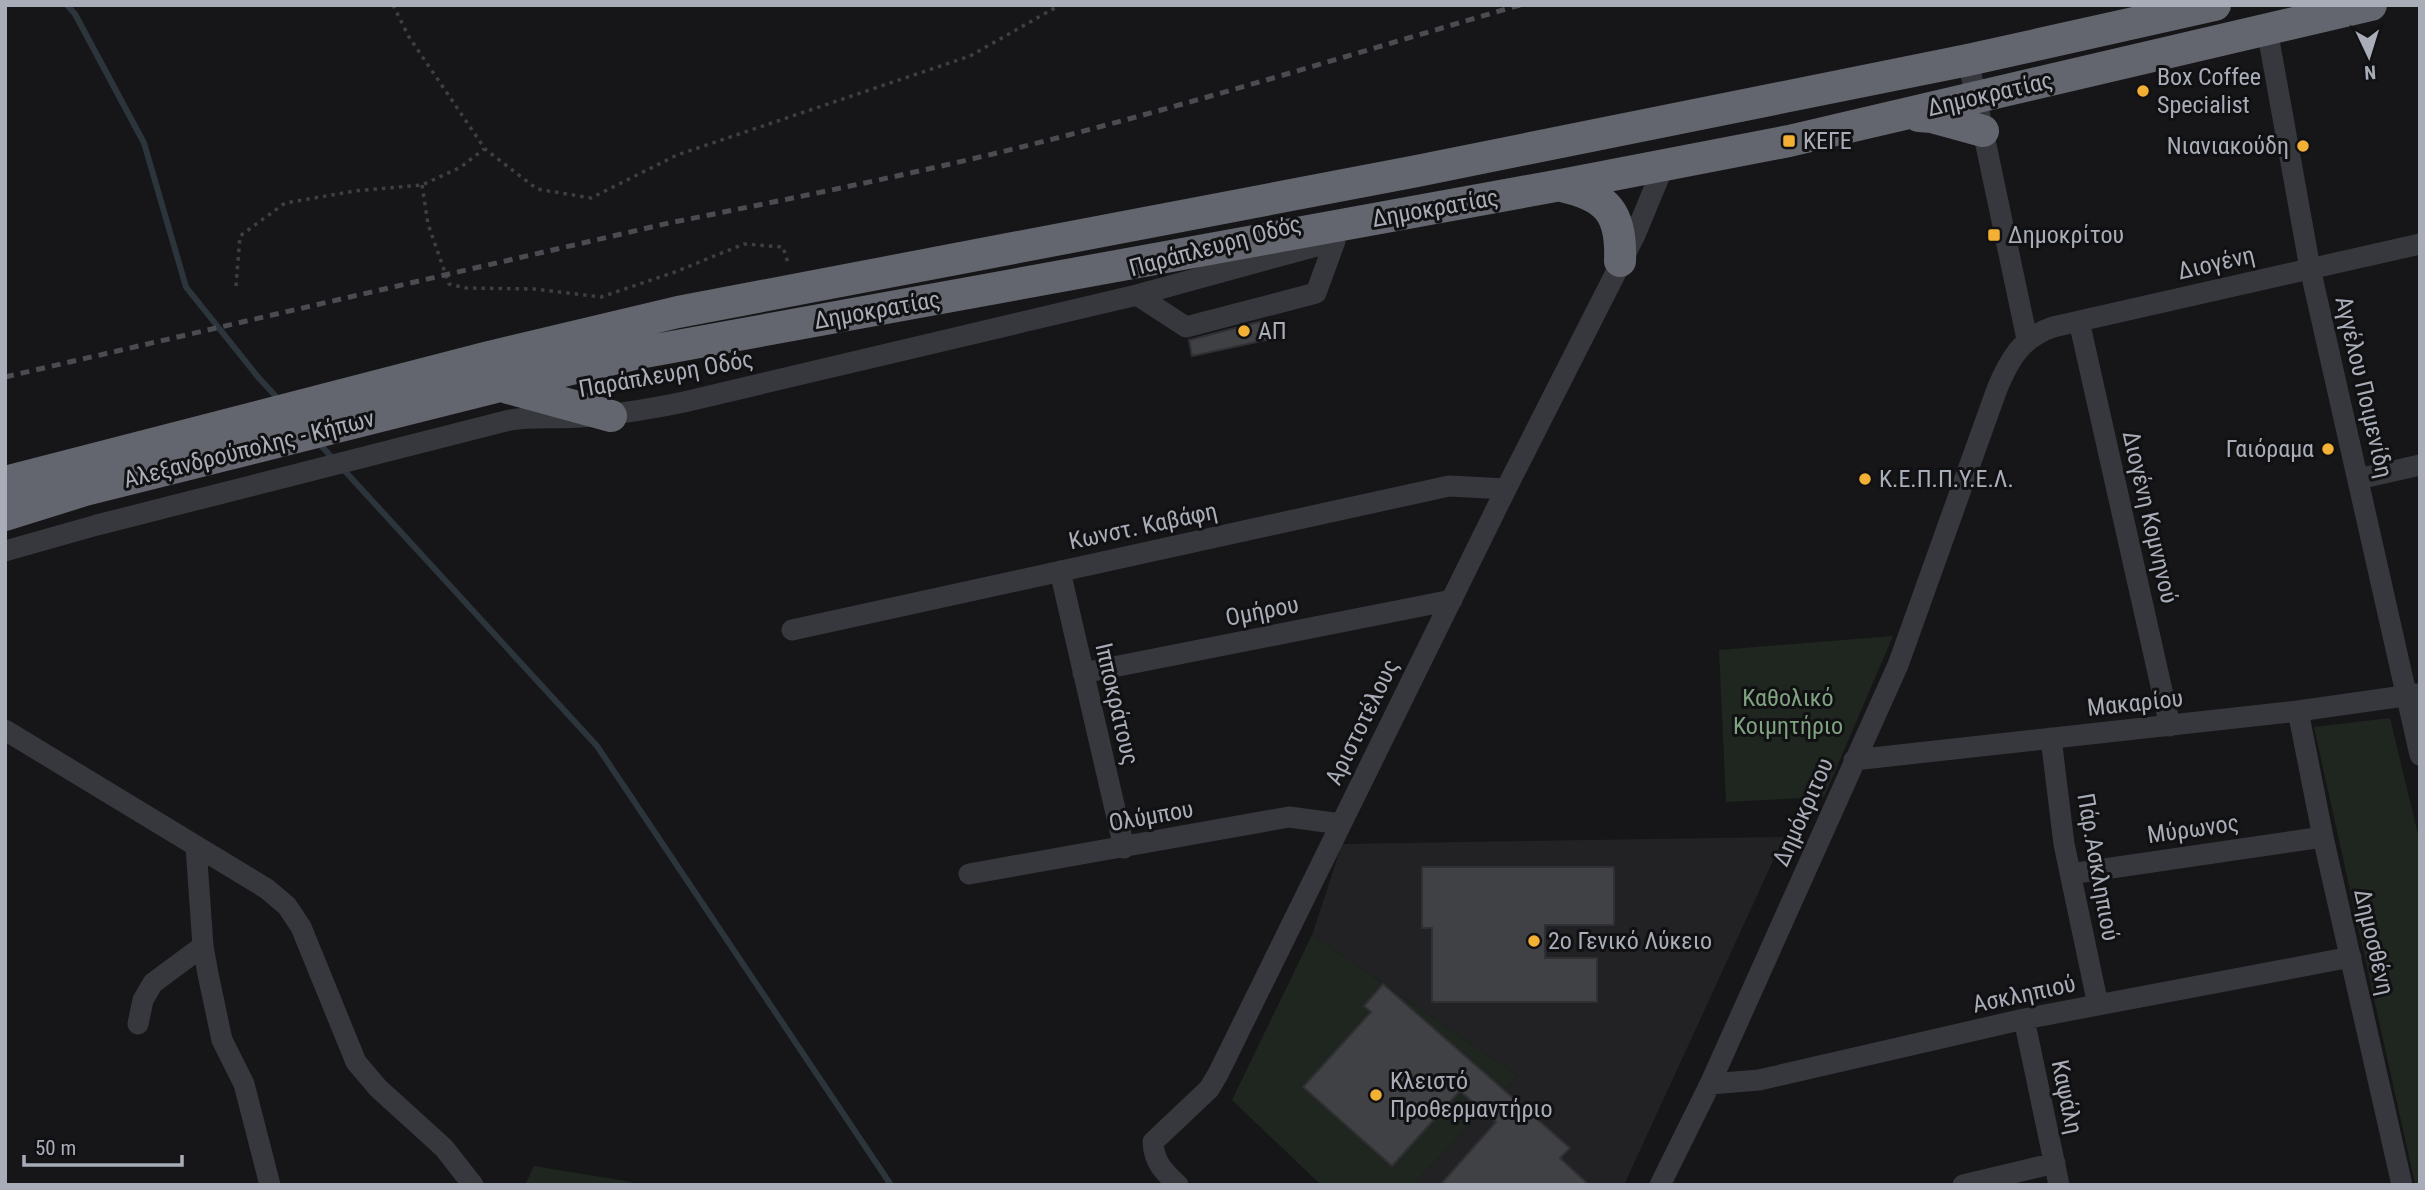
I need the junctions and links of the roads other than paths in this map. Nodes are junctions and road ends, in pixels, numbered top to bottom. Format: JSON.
{"nodes":[{"id":1,"x":2215,"y":5,"type":"edge"},
{"id":2,"x":2371,"y":5,"type":"edge"},
{"id":3,"x":2267,"y":29,"type":"junction"},
{"id":4,"x":1968,"y":60,"type":"junction"},
{"id":5,"x":1976,"y":98,"type":"junction"},
{"id":6,"x":1903,"y":115,"type":"junction"},
{"id":7,"x":1983,"y":131,"type":"junction"},
{"id":8,"x":1664,"y":165,"type":"junction"},
{"id":9,"x":1561,"y":185,"type":"junction"},
{"id":10,"x":1423,"y":211,"type":"junction"},
{"id":11,"x":1335,"y":241,"type":"junction"},
{"id":12,"x":2420,"y":244,"type":"edge"},
{"id":13,"x":1620,"y":261,"type":"junction"},
{"id":14,"x":2309,"y":268,"type":"junction"},
{"id":15,"x":1137,"y":295,"type":"junction"},
{"id":16,"x":2079,"y":321,"type":"junction"},
{"id":17,"x":2027,"y":339,"type":"junction"},
{"id":18,"x":493,"y":377,"type":"junction"},
{"id":19,"x":611,"y":416,"type":"junction"},
{"id":20,"x":2420,"y":466,"type":"edge"},
{"id":21,"x":82,"y":476,"type":"junction"},
{"id":22,"x":2358,"y":479,"type":"junction"},
{"id":23,"x":5,"y":482,"type":"edge"},
{"id":24,"x":1506,"y":489,"type":"junction"},
{"id":25,"x":5,"y":515,"type":"edge"},
{"id":26,"x":5,"y":551,"type":"edge"},
{"id":27,"x":1060,"y":571,"type":"junction"},
{"id":28,"x":1452,"y":600,"type":"junction"},
{"id":29,"x":792,"y":630,"type":"dead end"},
{"id":30,"x":1083,"y":673,"type":"junction"},
{"id":31,"x":2413,"y":695,"type":"edge"},
{"id":32,"x":2298,"y":711,"type":"junction"},
{"id":33,"x":2170,"y":726,"type":"junction"},
{"id":34,"x":5,"y":730,"type":"edge"},
{"id":35,"x":2051,"y":738,"type":"junction"},
{"id":36,"x":2420,"y":755,"type":"edge"},
{"id":37,"x":1854,"y":760,"type":"junction"},
{"id":38,"x":1342,"y":824,"type":"junction"},
{"id":39,"x":2323,"y":837,"type":"junction"},
{"id":40,"x":196,"y":847,"type":"junction"},
{"id":41,"x":1124,"y":848,"type":"junction"},
{"id":42,"x":969,"y":874,"type":"dead end"},
{"id":43,"x":2070,"y":874,"type":"junction"},
{"id":44,"x":203,"y":946,"type":"junction"},
{"id":45,"x":2351,"y":957,"type":"junction"},
{"id":46,"x":2098,"y":1005,"type":"junction"},
{"id":47,"x":2024,"y":1019,"type":"junction"},
{"id":48,"x":138,"y":1024,"type":"dead end"},
{"id":49,"x":1710,"y":1084,"type":"junction"},
{"id":50,"x":2055,"y":1163,"type":"junction"},
{"id":51,"x":270,"y":1185,"type":"edge"},
{"id":52,"x":473,"y":1185,"type":"edge"},
{"id":53,"x":1178,"y":1185,"type":"edge"},
{"id":54,"x":1660,"y":1185,"type":"edge"},
{"id":55,"x":1963,"y":1185,"type":"edge"},
{"id":56,"x":2059,"y":1185,"type":"edge"},
{"id":57,"x":2402,"y":1185,"type":"edge"}],
"edges":[{"from":1,"to":4,"type":"highway","name":"Δημοκρατίας"},
{"from":2,"to":3,"type":"highway","name":"Δημοκρατίας"},
{"from":3,"to":5,"type":"highway","name":"Δημοκρατίας"},
{"from":3,"to":14,"type":"street","name":"Αγγέλου Ποιμενίδη"},
{"from":4,"to":5,"type":"street"},
{"from":4,"to":18,"type":"highway","name":"Δημοκρατίας"},
{"from":5,"to":6,"type":"highway","name":"Δημοκρατίας"},
{"from":5,"to":7,"type":"street"},
{"from":6,"to":7,"type":"highway"},
{"from":6,"to":8,"type":"highway","name":"Δημοκρατίας"},
{"from":7,"to":17,"type":"street"},
{"from":8,"to":9,"type":"highway","name":"Δημοκρατίας"},
{"from":8,"to":13,"type":"street","name":"Αριστοτέλους"},
{"from":9,"to":10,"type":"highway","name":"Δημοκρατίας"},
{"from":9,"to":13,"type":"highway"},
{"from":10,"to":11,"type":"highway"},
{"from":10,"to":18,"type":"highway","name":"Δημοκρατίας"},
{"from":11,"to":15,"type":"street","name":"Παράπλευρη Οδός"},
{"from":11,"to":15,"type":"street"},
{"from":12,"to":14,"type":"street","name":"Διογένη"},
{"from":13,"to":24,"type":"street","name":"Αριστοτέλους"},
{"from":14,"to":16,"type":"street","name":"Διογένη"},
{"from":14,"to":22,"type":"street","name":"Αγγέλου Ποιμενίδη"},
{"from":15,"to":19,"type":"street","name":"Παράπλευρη Οδός"},
{"from":16,"to":17,"type":"street","name":"Διογένη"},
{"from":16,"to":33,"type":"street","name":"Διογένη Κομνηνού"},
{"from":17,"to":37,"type":"street","name":"Δημόκριτου"},
{"from":18,"to":19,"type":"highway"},
{"from":18,"to":21,"type":"highway","name":"Αλεξανδρούπολης - Κήπων"},
{"from":19,"to":26,"type":"street","name":"Παράπλευρη Οδός"},
{"from":20,"to":22,"type":"street"},
{"from":21,"to":23,"type":"highway","name":"Αλεξανδρούπολης - Κήπων"},
{"from":21,"to":25,"type":"highway","name":"Αλεξανδρούπολης - Κήπων"},
{"from":22,"to":31,"type":"street","name":"Αγγέλου Ποιμενίδη"},
{"from":24,"to":27,"type":"street","name":"Κωνστ. Καβάφη"},
{"from":24,"to":28,"type":"street","name":"Αριστοτέλους"},
{"from":27,"to":29,"type":"street","name":"Κωνστ. Καβάφη"},
{"from":27,"to":30,"type":"street","name":"Ιπποκράτους"},
{"from":28,"to":30,"type":"street","name":"Ομήρου"},
{"from":28,"to":38,"type":"street","name":"Αριστοτέλους"},
{"from":30,"to":41,"type":"street","name":"Ιπποκράτους"},
{"from":31,"to":32,"type":"street","name":"Μακαρίου"},
{"from":31,"to":36,"type":"street","name":"Αγγέλου Ποιμενίδη"},
{"from":32,"to":33,"type":"street","name":"Μακαρίου"},
{"from":32,"to":39,"type":"street","name":"Δημοσθένη"},
{"from":33,"to":35,"type":"street","name":"Μακαρίου"},
{"from":34,"to":40,"type":"street"},
{"from":35,"to":37,"type":"street","name":"Μακαρίου"},
{"from":35,"to":43,"type":"street","name":"Πάρ.Ασκληπιού"},
{"from":37,"to":49,"type":"street","name":"Δημόκριτου"},
{"from":38,"to":41,"type":"street","name":"Ολύμπου"},
{"from":38,"to":53,"type":"street","name":"Αριστοτέλους"},
{"from":39,"to":43,"type":"street","name":"Μύρωνος"},
{"from":39,"to":45,"type":"street","name":"Δημοσθένη"},
{"from":40,"to":44,"type":"street"},
{"from":40,"to":52,"type":"street"},
{"from":41,"to":42,"type":"street","name":"Ολύμπου"},
{"from":43,"to":46,"type":"street","name":"Πάρ.Ασκληπιού"},
{"from":44,"to":48,"type":"street"},
{"from":44,"to":51,"type":"street"},
{"from":45,"to":46,"type":"street","name":"Ασκληπιού"},
{"from":45,"to":57,"type":"street","name":"Δημοσθένη"},
{"from":46,"to":47,"type":"street","name":"Ασκληπιού"},
{"from":47,"to":49,"type":"street","name":"Ασκληπιού"},
{"from":47,"to":50,"type":"street","name":"Καψάλη"},
{"from":49,"to":54,"type":"street","name":"Δημόκριτου"},
{"from":50,"to":55,"type":"street"},
{"from":50,"to":56,"type":"street","name":"Καψάλη"}]}
